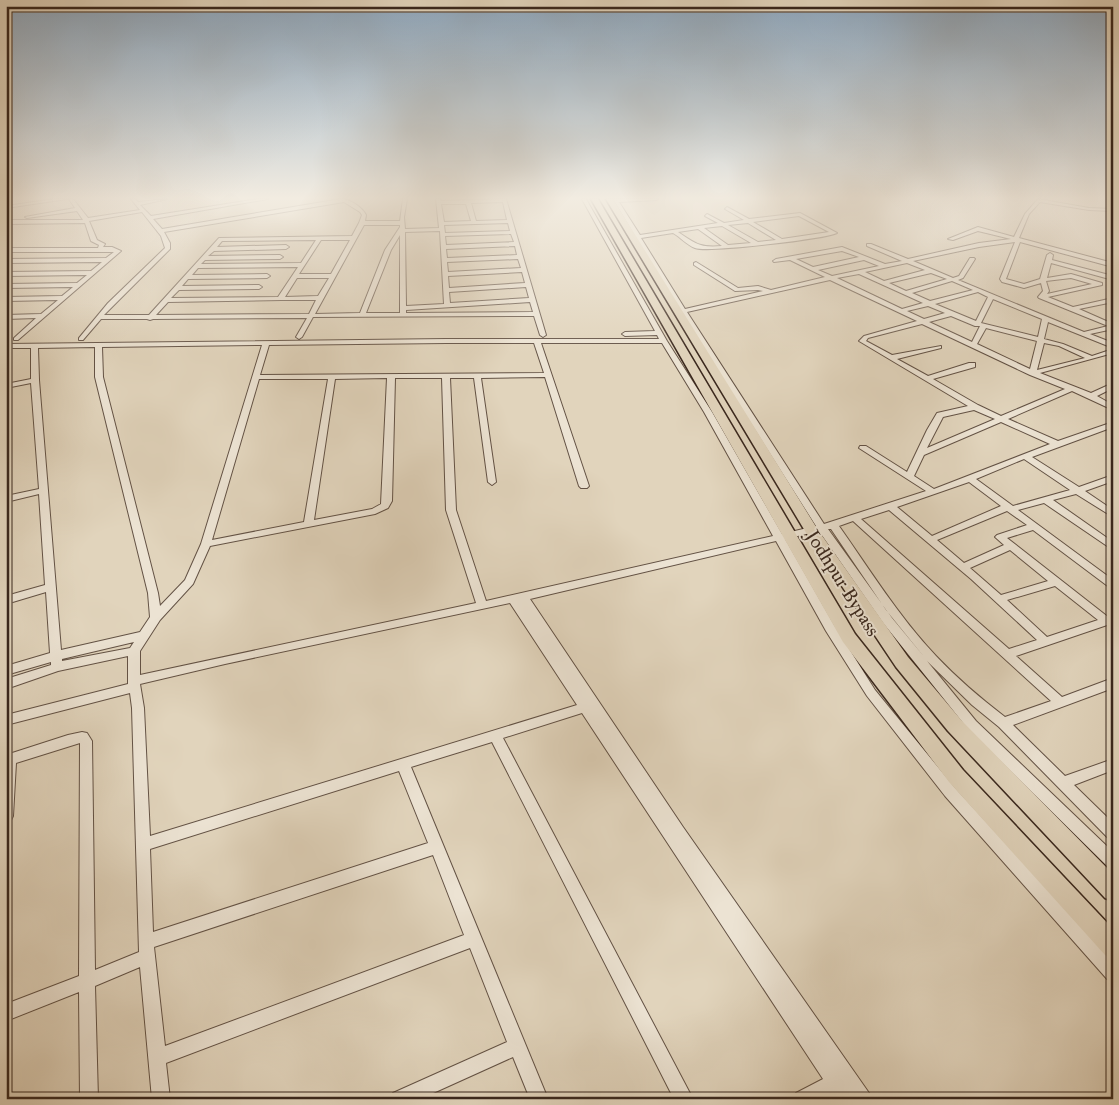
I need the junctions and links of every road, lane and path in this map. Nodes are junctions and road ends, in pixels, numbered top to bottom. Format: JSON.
{"nodes":[{"id":1,"x":35,"y":251,"type":"edge"},
{"id":2,"x":117,"y":251,"type":"edge"},
{"id":3,"x":165,"y":251,"type":"edge"},
{"id":4,"x":211,"y":251,"type":"edge"},
{"id":5,"x":284,"y":251,"type":"edge"},
{"id":6,"x":312,"y":251,"type":"edge"},
{"id":7,"x":346,"y":251,"type":"edge"},
{"id":8,"x":388,"y":251,"type":"edge"},
{"id":9,"x":402,"y":251,"type":"edge"},
{"id":10,"x":443,"y":251,"type":"edge"},
{"id":11,"x":518,"y":251,"type":"edge"},
{"id":12,"x":613,"y":251,"type":"edge"},
{"id":13,"x":624,"y":251,"type":"edge"},
{"id":14,"x":642,"y":251,"type":"edge"},
{"id":15,"x":646,"y":251,"type":"edge"},
{"id":16,"x":835,"y":251,"type":"edge"},
{"id":17,"x":846,"y":251,"type":"edge"},
{"id":18,"x":883,"y":251,"type":"edge"},
{"id":19,"x":954,"y":251,"type":"edge"},
{"id":20,"x":1013,"y":251,"type":"edge"},
{"id":21,"x":1051,"y":251,"type":"edge"},
{"id":22,"x":1061,"y":251,"type":"edge"},
{"id":23,"x":280,"y":257,"type":"junction"},
{"id":24,"x":520,"y":257,"type":"junction"},
{"id":25,"x":205,"y":258,"type":"junction"},
{"id":26,"x":864,"y":258,"type":"junction"},
{"id":27,"x":972,"y":259,"type":"dead end"},
{"id":28,"x":108,"y":260,"type":"junction"},
{"id":29,"x":444,"y":260,"type":"junction"},
{"id":30,"x":793,"y":260,"type":"junction"},
{"id":31,"x":6,"y":261,"type":"edge"},
{"id":32,"x":21,"y":261,"type":"junction"},
{"id":33,"x":776,"y":261,"type":"dead end"},
{"id":34,"x":908,"y":261,"type":"junction"},
{"id":35,"x":1049,"y":261,"type":"junction"},
{"id":36,"x":845,"y":262,"type":"junction"},
{"id":37,"x":696,"y":264,"type":"dead end"},
{"id":38,"x":274,"y":265,"type":"junction"},
{"id":39,"x":302,"y":265,"type":"junction"},
{"id":40,"x":1113,"y":265,"type":"edge"},
{"id":41,"x":197,"y":266,"type":"junction"},
{"id":42,"x":885,"y":266,"type":"junction"},
{"id":43,"x":812,"y":269,"type":"junction"},
{"id":44,"x":524,"y":270,"type":"junction"},
{"id":45,"x":930,"y":270,"type":"junction"},
{"id":46,"x":863,"y":272,"type":"junction"},
{"id":47,"x":6,"y":273,"type":"edge"},
{"id":48,"x":93,"y":273,"type":"junction"},
{"id":49,"x":445,"y":274,"type":"junction"},
{"id":50,"x":267,"y":276,"type":"junction"},
{"id":51,"x":296,"y":276,"type":"junction"},
{"id":52,"x":332,"y":276,"type":"junction"},
{"id":53,"x":188,"y":277,"type":"junction"},
{"id":54,"x":832,"y":278,"type":"junction"},
{"id":55,"x":1113,"y":278,"type":"edge"},
{"id":56,"x":955,"y":280,"type":"junction"},
{"id":57,"x":1043,"y":280,"type":"junction"},
{"id":58,"x":1113,"y":282,"type":"edge"},
{"id":59,"x":883,"y":283,"type":"junction"},
{"id":60,"x":1100,"y":284,"type":"junction"},
{"id":61,"x":79,"y":285,"type":"junction"},
{"id":62,"x":528,"y":285,"type":"junction"},
{"id":63,"x":6,"y":286,"type":"edge"},
{"id":64,"x":259,"y":286,"type":"junction"},
{"id":65,"x":178,"y":288,"type":"junction"},
{"id":66,"x":446,"y":290,"type":"junction"},
{"id":67,"x":980,"y":290,"type":"junction"},
{"id":68,"x":771,"y":292,"type":"junction"},
{"id":69,"x":906,"y":293,"type":"junction"},
{"id":70,"x":992,"y":295,"type":"junction"},
{"id":71,"x":1041,"y":296,"type":"junction"},
{"id":72,"x":63,"y":298,"type":"junction"},
{"id":73,"x":321,"y":298,"type":"junction"},
{"id":74,"x":6,"y":299,"type":"edge"},
{"id":75,"x":251,"y":299,"type":"junction"},
{"id":76,"x":280,"y":299,"type":"junction"},
{"id":77,"x":167,"y":300,"type":"junction"},
{"id":78,"x":532,"y":300,"type":"junction"},
{"id":79,"x":1113,"y":300,"type":"edge"},
{"id":80,"x":448,"y":305,"type":"junction"},
{"id":81,"x":930,"y":305,"type":"junction"},
{"id":82,"x":1073,"y":309,"type":"junction"},
{"id":83,"x":684,"y":311,"type":"junction"},
{"id":84,"x":901,"y":311,"type":"junction"},
{"id":85,"x":403,"y":312,"type":"junction"},
{"id":86,"x":1063,"y":312,"type":"junction"},
{"id":87,"x":536,"y":314,"type":"junction"},
{"id":88,"x":950,"y":314,"type":"junction"},
{"id":89,"x":43,"y":316,"type":"junction"},
{"id":90,"x":362,"y":316,"type":"junction"},
{"id":91,"x":6,"y":317,"type":"edge"},
{"id":92,"x":98,"y":317,"type":"junction"},
{"id":93,"x":309,"y":317,"type":"junction"},
{"id":94,"x":150,"y":318,"type":"junction"},
{"id":95,"x":1048,"y":319,"type":"junction"},
{"id":96,"x":923,"y":322,"type":"junction"},
{"id":97,"x":981,"y":325,"type":"junction"},
{"id":98,"x":1113,"y":326,"type":"edge"},
{"id":99,"x":1083,"y":334,"type":"junction"},
{"id":100,"x":299,"y":337,"type":"junction"},
{"id":101,"x":662,"y":337,"type":"junction"},
{"id":102,"x":540,"y":338,"type":"junction"},
{"id":103,"x":16,"y":339,"type":"junction"},
{"id":104,"x":81,"y":339,"type":"junction"},
{"id":105,"x":1041,"y":339,"type":"junction"},
{"id":106,"x":6,"y":340,"type":"edge"},
{"id":107,"x":266,"y":343,"type":"junction"},
{"id":108,"x":98,"y":345,"type":"junction"},
{"id":109,"x":973,"y":345,"type":"junction"},
{"id":110,"x":6,"y":346,"type":"edge"},
{"id":111,"x":34,"y":346,"type":"junction"},
{"id":112,"x":1113,"y":346,"type":"edge"},
{"id":113,"x":939,"y":347,"type":"dead end"},
{"id":114,"x":1113,"y":351,"type":"edge"},
{"id":115,"x":890,"y":358,"type":"junction"},
{"id":116,"x":1092,"y":358,"type":"junction"},
{"id":117,"x":972,"y":365,"type":"dead end"},
{"id":118,"x":1033,"y":373,"type":"junction"},
{"id":119,"x":548,"y":375,"type":"junction"},
{"id":120,"x":392,"y":376,"type":"junction"},
{"id":121,"x":446,"y":376,"type":"junction"},
{"id":122,"x":477,"y":376,"type":"junction"},
{"id":123,"x":257,"y":377,"type":"junction"},
{"id":124,"x":332,"y":377,"type":"junction"},
{"id":125,"x":926,"y":379,"type":"junction"},
{"id":126,"x":6,"y":380,"type":"edge"},
{"id":127,"x":34,"y":380,"type":"junction"},
{"id":128,"x":1113,"y":385,"type":"edge"},
{"id":129,"x":6,"y":386,"type":"edge"},
{"id":130,"x":1073,"y":388,"type":"junction"},
{"id":131,"x":1091,"y":396,"type":"junction"},
{"id":132,"x":975,"y":407,"type":"junction"},
{"id":133,"x":1113,"y":408,"type":"edge"},
{"id":134,"x":1002,"y":419,"type":"junction"},
{"id":135,"x":1113,"y":424,"type":"edge"},
{"id":136,"x":1059,"y":445,"type":"junction"},
{"id":137,"x":863,"y":448,"type":"dead end"},
{"id":138,"x":922,"y":452,"type":"junction"},
{"id":139,"x":1025,"y":456,"type":"junction"},
{"id":140,"x":909,"y":477,"type":"junction"},
{"id":141,"x":970,"y":479,"type":"junction"},
{"id":142,"x":1111,"y":480,"type":"edge"},
{"id":143,"x":492,"y":482,"type":"dead end"},
{"id":144,"x":584,"y":486,"type":"dead end"},
{"id":145,"x":44,"y":490,"type":"junction"},
{"id":146,"x":1077,"y":491,"type":"junction"},
{"id":147,"x":933,"y":492,"type":"junction"},
{"id":148,"x":6,"y":499,"type":"edge"},
{"id":149,"x":1046,"y":500,"type":"junction"},
{"id":150,"x":890,"y":506,"type":"junction"},
{"id":151,"x":1010,"y":508,"type":"junction"},
{"id":152,"x":1113,"y":514,"type":"edge"},
{"id":153,"x":855,"y":518,"type":"junction"},
{"id":154,"x":309,"y":523,"type":"junction"},
{"id":155,"x":1034,"y":526,"type":"junction"},
{"id":156,"x":822,"y":528,"type":"junction"},
{"id":157,"x":784,"y":537,"type":"junction"},
{"id":158,"x":930,"y":540,"type":"junction"},
{"id":159,"x":206,"y":544,"type":"junction"},
{"id":160,"x":1011,"y":546,"type":"junction"},
{"id":161,"x":1113,"y":547,"type":"edge"},
{"id":162,"x":963,"y":567,"type":"junction"},
{"id":163,"x":1056,"y":582,"type":"junction"},
{"id":164,"x":1113,"y":585,"type":"edge"},
{"id":165,"x":52,"y":587,"type":"junction"},
{"id":166,"x":518,"y":598,"type":"junction"},
{"id":167,"x":1000,"y":599,"type":"junction"},
{"id":168,"x":6,"y":600,"type":"edge"},
{"id":169,"x":482,"y":605,"type":"junction"},
{"id":170,"x":156,"y":617,"type":"junction"},
{"id":171,"x":1109,"y":620,"type":"edge"},
{"id":172,"x":145,"y":635,"type":"junction"},
{"id":173,"x":1045,"y":641,"type":"junction"},
{"id":174,"x":134,"y":651,"type":"junction"},
{"id":175,"x":1008,"y":654,"type":"junction"},
{"id":176,"x":56,"y":662,"type":"junction"},
{"id":177,"x":6,"y":671,"type":"edge"},
{"id":178,"x":6,"y":684,"type":"edge"},
{"id":179,"x":134,"y":684,"type":"junction"},
{"id":180,"x":1113,"y":684,"type":"edge"},
{"id":181,"x":1060,"y":702,"type":"junction"},
{"id":182,"x":586,"y":707,"type":"junction"},
{"id":183,"x":6,"y":720,"type":"edge"},
{"id":184,"x":1003,"y":722,"type":"junction"},
{"id":185,"x":495,"y":736,"type":"junction"},
{"id":186,"x":8,"y":760,"type":"edge"},
{"id":187,"x":403,"y":764,"type":"junction"},
{"id":188,"x":1113,"y":764,"type":"edge"},
{"id":189,"x":1063,"y":783,"type":"junction"},
{"id":190,"x":6,"y":816,"type":"edge"},
{"id":191,"x":1113,"y":833,"type":"edge"},
{"id":192,"x":143,"y":845,"type":"junction"},
{"id":193,"x":437,"y":847,"type":"junction"},
{"id":194,"x":1113,"y":862,"type":"edge"},
{"id":195,"x":1113,"y":890,"type":"edge"},
{"id":196,"x":474,"y":939,"type":"junction"},
{"id":197,"x":1113,"y":947,"type":"edge"},
{"id":198,"x":147,"y":949,"type":"junction"},
{"id":199,"x":1113,"y":973,"type":"edge"},
{"id":200,"x":88,"y":981,"type":"junction"},
{"id":201,"x":6,"y":1013,"type":"edge"},
{"id":202,"x":517,"y":1046,"type":"junction"},
{"id":203,"x":158,"y":1057,"type":"junction"},
{"id":204,"x":842,"y":1079,"type":"junction"},
{"id":205,"x":89,"y":1099,"type":"edge"},
{"id":206,"x":161,"y":1099,"type":"edge"},
{"id":207,"x":399,"y":1099,"type":"edge"},
{"id":208,"x":539,"y":1099,"type":"edge"},
{"id":209,"x":684,"y":1099,"type":"edge"},
{"id":210,"x":802,"y":1099,"type":"edge"},
{"id":211,"x":847,"y":1099,"type":"edge"},
{"id":212,"x":863,"y":1099,"type":"edge"}],
"edges":[{"from":1,"to":32,"type":"street"},
{"from":2,"to":28,"type":"street"},
{"from":3,"to":92,"type":"street"},
{"from":4,"to":25,"type":"street"},
{"from":5,"to":23,"type":"street"},
{"from":6,"to":39,"type":"street"},
{"from":7,"to":52,"type":"street"},
{"from":8,"to":90,"type":"street"},
{"from":9,"to":85,"type":"street"},
{"from":10,"to":29,"type":"street"},
{"from":11,"to":24,"type":"street"},
{"from":12,"to":101,"type":"street"},
{"from":13,"to":157,"type":"highway","name":"Jodhpur Bypass"},
{"from":14,"to":156,"type":"highway"},
{"from":15,"to":83,"type":"street"},
{"from":16,"to":30,"type":"street"},
{"from":17,"to":26,"type":"street"},
{"from":18,"to":34,"type":"street"},
{"from":19,"to":34,"type":"street"},
{"from":20,"to":57,"type":"street"},
{"from":21,"to":35,"type":"street"},
{"from":22,"to":40,"type":"street"},
{"from":23,"to":25,"type":"street"},
{"from":23,"to":38,"type":"street"},
{"from":24,"to":29,"type":"street"},
{"from":24,"to":44,"type":"street"},
{"from":25,"to":41,"type":"street"},
{"from":26,"to":36,"type":"street"},
{"from":26,"to":42,"type":"street"},
{"from":27,"to":56,"type":"street"},
{"from":28,"to":32,"type":"street"},
{"from":28,"to":48,"type":"street"},
{"from":29,"to":49,"type":"street"},
{"from":30,"to":33,"type":"street"},
{"from":30,"to":43,"type":"street"},
{"from":31,"to":32,"type":"street"},
{"from":32,"to":47,"type":"street"},
{"from":34,"to":42,"type":"street"},
{"from":34,"to":45,"type":"street"},
{"from":35,"to":55,"type":"street"},
{"from":35,"to":57,"type":"street"},
{"from":36,"to":43,"type":"street"},
{"from":36,"to":46,"type":"street"},
{"from":37,"to":68,"type":"street"},
{"from":38,"to":39,"type":"street"},
{"from":38,"to":41,"type":"street"},
{"from":38,"to":50,"type":"street"},
{"from":39,"to":51,"type":"street"},
{"from":41,"to":53,"type":"street"},
{"from":42,"to":46,"type":"street"},
{"from":43,"to":54,"type":"street"},
{"from":44,"to":49,"type":"street"},
{"from":44,"to":62,"type":"street"},
{"from":45,"to":56,"type":"street"},
{"from":45,"to":59,"type":"street"},
{"from":46,"to":54,"type":"street"},
{"from":46,"to":59,"type":"street"},
{"from":47,"to":48,"type":"street"},
{"from":48,"to":61,"type":"street"},
{"from":49,"to":66,"type":"street"},
{"from":50,"to":53,"type":"street"},
{"from":50,"to":64,"type":"street"},
{"from":51,"to":52,"type":"street"},
{"from":51,"to":76,"type":"street"},
{"from":52,"to":73,"type":"street"},
{"from":53,"to":65,"type":"street"},
{"from":54,"to":68,"type":"street"},
{"from":54,"to":84,"type":"street"},
{"from":56,"to":67,"type":"street"},
{"from":56,"to":69,"type":"street"},
{"from":57,"to":60,"type":"street"},
{"from":57,"to":71,"type":"street"},
{"from":58,"to":60,"type":"street"},
{"from":59,"to":69,"type":"street"},
{"from":60,"to":71,"type":"street"},
{"from":61,"to":63,"type":"street"},
{"from":61,"to":72,"type":"street"},
{"from":62,"to":66,"type":"street"},
{"from":62,"to":78,"type":"street"},
{"from":64,"to":65,"type":"street"},
{"from":64,"to":75,"type":"street"},
{"from":65,"to":77,"type":"street"},
{"from":66,"to":80,"type":"street"},
{"from":67,"to":70,"type":"street"},
{"from":67,"to":81,"type":"street"},
{"from":68,"to":83,"type":"street"},
{"from":69,"to":81,"type":"street"},
{"from":70,"to":95,"type":"street"},
{"from":70,"to":97,"type":"street"},
{"from":71,"to":86,"type":"street"},
{"from":72,"to":74,"type":"street"},
{"from":72,"to":89,"type":"street"},
{"from":73,"to":76,"type":"street"},
{"from":73,"to":93,"type":"street"},
{"from":75,"to":76,"type":"street"},
{"from":75,"to":77,"type":"street"},
{"from":77,"to":94,"type":"street"},
{"from":78,"to":80,"type":"street"},
{"from":78,"to":87,"type":"street"},
{"from":79,"to":82,"type":"street"},
{"from":80,"to":85,"type":"street"},
{"from":81,"to":84,"type":"street"},
{"from":81,"to":88,"type":"street"},
{"from":82,"to":86,"type":"street"},
{"from":82,"to":98,"type":"street"},
{"from":83,"to":156,"type":"street"},
{"from":84,"to":96,"type":"street"},
{"from":85,"to":87,"type":"street"},
{"from":85,"to":90,"type":"street"},
{"from":86,"to":95,"type":"street"},
{"from":87,"to":102,"type":"street"},
{"from":88,"to":96,"type":"street"},
{"from":88,"to":97,"type":"street"},
{"from":89,"to":91,"type":"street"},
{"from":89,"to":103,"type":"street"},
{"from":90,"to":93,"type":"street"},
{"from":92,"to":94,"type":"street"},
{"from":92,"to":104,"type":"street"},
{"from":93,"to":94,"type":"street"},
{"from":93,"to":100,"type":"street"},
{"from":95,"to":99,"type":"street"},
{"from":95,"to":105,"type":"street"},
{"from":96,"to":109,"type":"street"},
{"from":96,"to":115,"type":"street"},
{"from":97,"to":105,"type":"street"},
{"from":97,"to":109,"type":"street"},
{"from":98,"to":99,"type":"street"},
{"from":99,"to":112,"type":"street"},
{"from":100,"to":102,"type":"street"},
{"from":100,"to":104,"type":"street"},
{"from":101,"to":102,"type":"street"},
{"from":101,"to":157,"type":"street"},
{"from":102,"to":107,"type":"street"},
{"from":102,"to":119,"type":"street"},
{"from":103,"to":104,"type":"street"},
{"from":103,"to":106,"type":"street"},
{"from":105,"to":116,"type":"street"},
{"from":105,"to":118,"type":"street"},
{"from":107,"to":108,"type":"street"},
{"from":107,"to":123,"type":"street"},
{"from":108,"to":111,"type":"street"},
{"from":108,"to":170,"type":"street"},
{"from":109,"to":118,"type":"street"},
{"from":110,"to":111,"type":"street"},
{"from":111,"to":127,"type":"street"},
{"from":113,"to":115,"type":"street"},
{"from":114,"to":116,"type":"street"},
{"from":115,"to":125,"type":"street"},
{"from":116,"to":118,"type":"street"},
{"from":117,"to":125,"type":"street"},
{"from":118,"to":130,"type":"street"},
{"from":119,"to":122,"type":"street"},
{"from":119,"to":144,"type":"street"},
{"from":120,"to":121,"type":"street"},
{"from":120,"to":124,"type":"street"},
{"from":120,"to":154,"type":"street"},
{"from":121,"to":122,"type":"street"},
{"from":121,"to":169,"type":"street"},
{"from":122,"to":143,"type":"street"},
{"from":123,"to":124,"type":"street"},
{"from":123,"to":159,"type":"street"},
{"from":124,"to":154,"type":"street"},
{"from":125,"to":132,"type":"street"},
{"from":126,"to":127,"type":"street"},
{"from":127,"to":129,"type":"street"},
{"from":127,"to":145,"type":"street"},
{"from":128,"to":131,"type":"street"},
{"from":130,"to":131,"type":"street"},
{"from":130,"to":134,"type":"street"},
{"from":131,"to":133,"type":"street"},
{"from":132,"to":134,"type":"street"},
{"from":132,"to":138,"type":"street"},
{"from":134,"to":136,"type":"street"},
{"from":134,"to":138,"type":"street"},
{"from":135,"to":136,"type":"street"},
{"from":136,"to":139,"type":"street"},
{"from":137,"to":140,"type":"street"},
{"from":138,"to":140,"type":"street"},
{"from":139,"to":141,"type":"street"},
{"from":139,"to":146,"type":"street"},
{"from":140,"to":147,"type":"street"},
{"from":141,"to":147,"type":"street"},
{"from":141,"to":151,"type":"street"},
{"from":142,"to":146,"type":"street"},
{"from":145,"to":148,"type":"street"},
{"from":145,"to":165,"type":"street"},
{"from":146,"to":149,"type":"street"},
{"from":146,"to":152,"type":"street"},
{"from":147,"to":150,"type":"street"},
{"from":149,"to":151,"type":"street"},
{"from":149,"to":161,"type":"street"},
{"from":150,"to":153,"type":"street"},
{"from":150,"to":158,"type":"street"},
{"from":151,"to":155,"type":"street"},
{"from":151,"to":158,"type":"street"},
{"from":153,"to":156,"type":"street"},
{"from":153,"to":175,"type":"street"},
{"from":154,"to":159,"type":"street"},
{"from":155,"to":160,"type":"street"},
{"from":155,"to":164,"type":"street"},
{"from":156,"to":157,"type":"street"},
{"from":156,"to":184,"type":"street"},
{"from":156,"to":194,"type":"street"},
{"from":156,"to":195,"type":"highway"},
{"from":157,"to":166,"type":"street"},
{"from":157,"to":197,"type":"highway","name":"Jodhpur Bypass"},
{"from":157,"to":199,"type":"street"},
{"from":158,"to":162,"type":"street"},
{"from":159,"to":170,"type":"street"},
{"from":160,"to":162,"type":"street"},
{"from":160,"to":163,"type":"street"},
{"from":162,"to":167,"type":"street"},
{"from":163,"to":167,"type":"street"},
{"from":163,"to":171,"type":"street"},
{"from":165,"to":168,"type":"street"},
{"from":165,"to":176,"type":"street"},
{"from":166,"to":169,"type":"street"},
{"from":166,"to":182,"type":"street"},
{"from":166,"to":204,"type":"street"},
{"from":167,"to":173,"type":"street"},
{"from":169,"to":179,"type":"street"},
{"from":170,"to":172,"type":"street"},
{"from":171,"to":173,"type":"street"},
{"from":172,"to":174,"type":"street"},
{"from":172,"to":176,"type":"street"},
{"from":173,"to":175,"type":"street"},
{"from":174,"to":176,"type":"street"},
{"from":174,"to":179,"type":"street"},
{"from":175,"to":181,"type":"street"},
{"from":176,"to":177,"type":"street"},
{"from":176,"to":178,"type":"street"},
{"from":179,"to":183,"type":"street"},
{"from":179,"to":192,"type":"street"},
{"from":180,"to":181,"type":"street"},
{"from":181,"to":184,"type":"street"},
{"from":182,"to":185,"type":"street"},
{"from":182,"to":204,"type":"street"},
{"from":184,"to":189,"type":"street"},
{"from":185,"to":187,"type":"street"},
{"from":185,"to":209,"type":"street"},
{"from":186,"to":190,"type":"street"},
{"from":186,"to":200,"type":"street"},
{"from":187,"to":192,"type":"street"},
{"from":187,"to":193,"type":"street"},
{"from":188,"to":189,"type":"street"},
{"from":189,"to":191,"type":"street"},
{"from":192,"to":198,"type":"street"},
{"from":193,"to":196,"type":"street"},
{"from":193,"to":198,"type":"street"},
{"from":196,"to":202,"type":"street"},
{"from":196,"to":203,"type":"street"},
{"from":198,"to":200,"type":"street"},
{"from":198,"to":203,"type":"street"},
{"from":200,"to":201,"type":"street"},
{"from":200,"to":205,"type":"street"},
{"from":202,"to":207,"type":"street"},
{"from":202,"to":208,"type":"street"},
{"from":203,"to":206,"type":"street"},
{"from":204,"to":210,"type":"street"},
{"from":204,"to":211,"type":"street"},
{"from":204,"to":212,"type":"street"}]}
